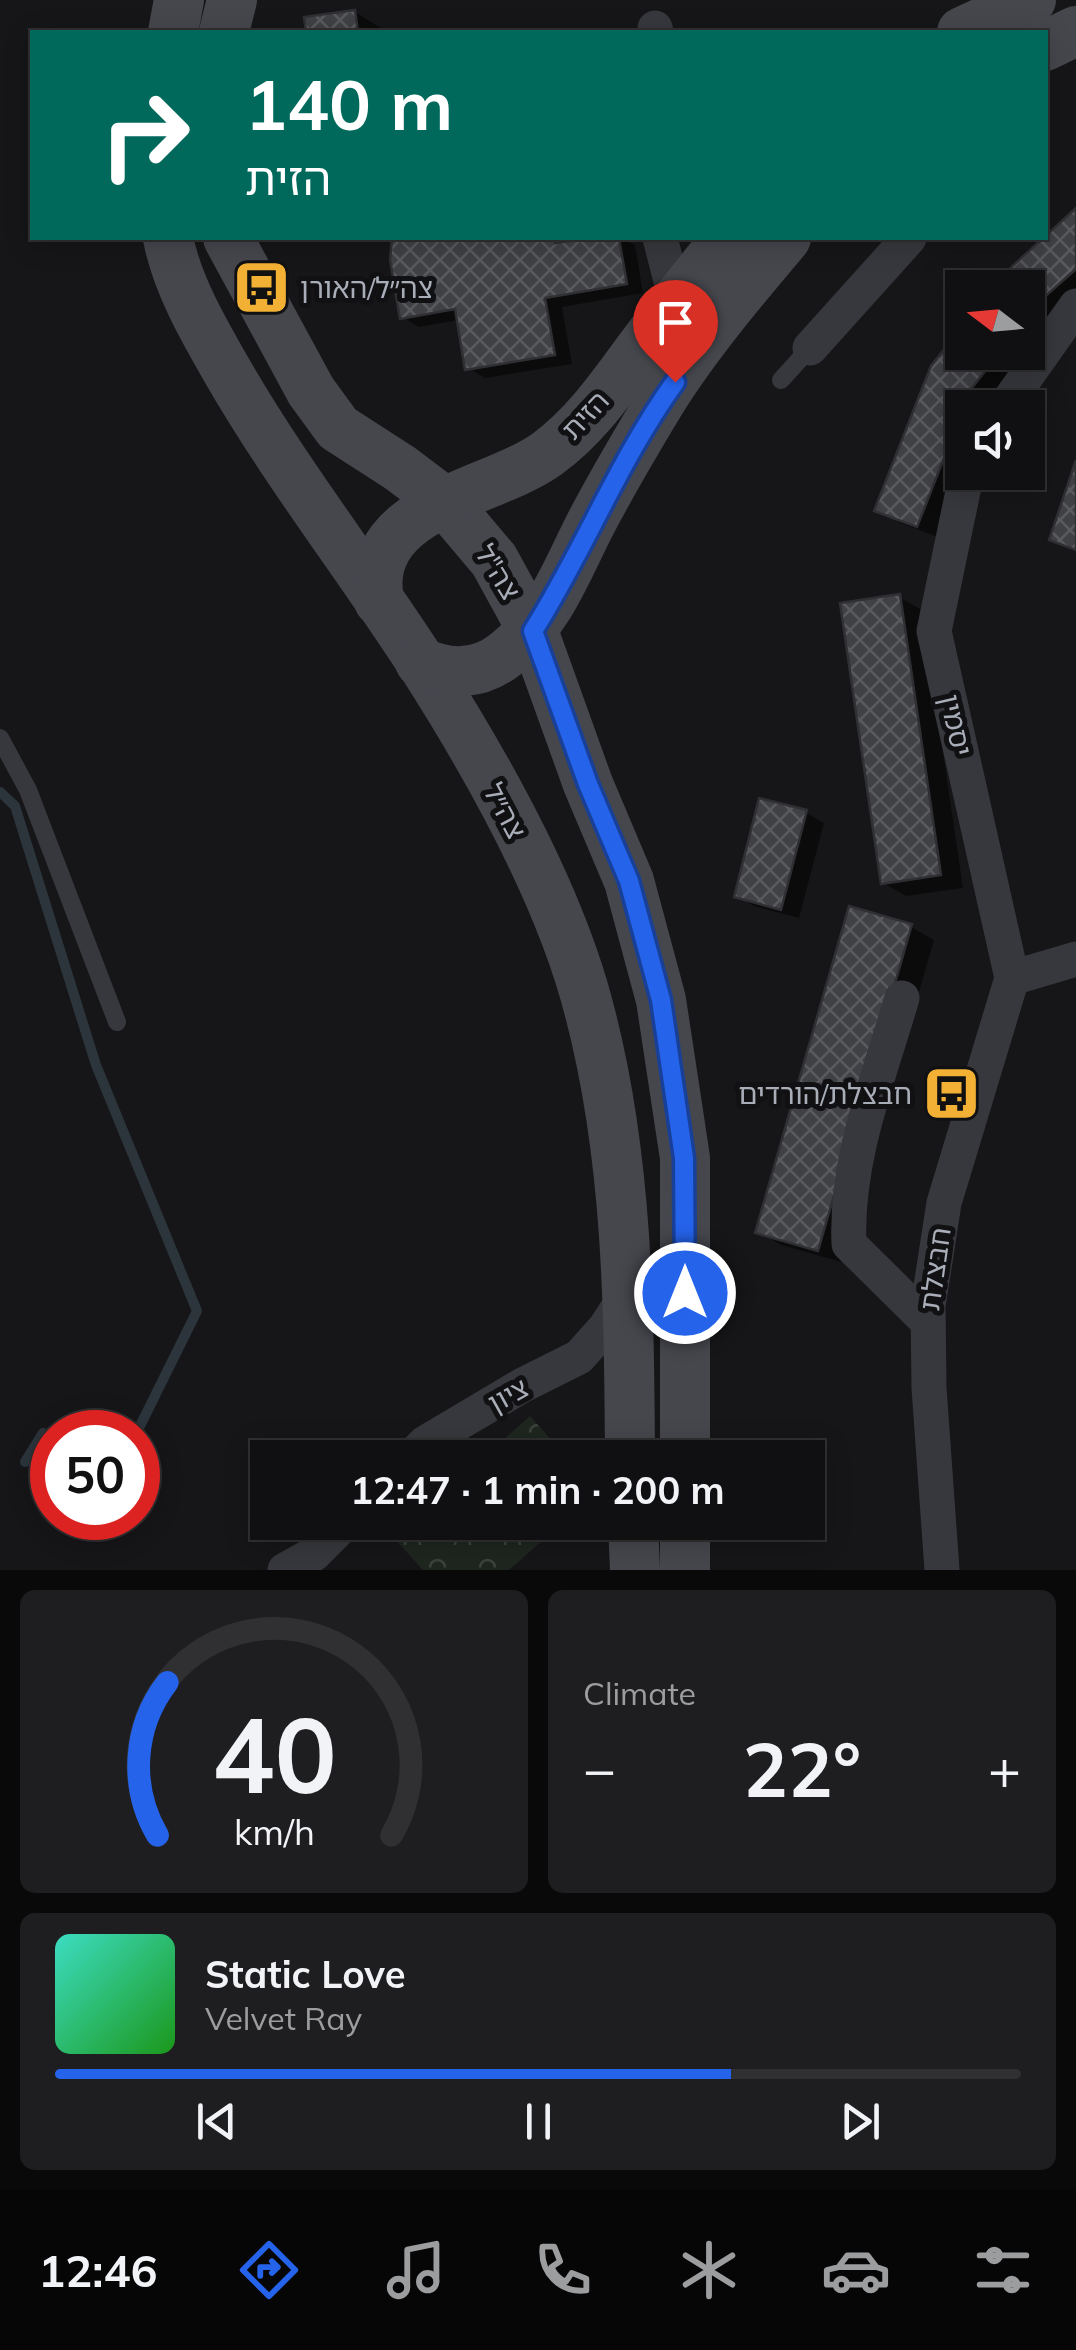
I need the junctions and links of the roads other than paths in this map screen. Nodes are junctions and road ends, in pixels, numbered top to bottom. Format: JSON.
{"nodes":[{"id":1,"x":180,"y":0,"type":"edge"},
{"id":2,"x":232,"y":0,"type":"edge"},
{"id":3,"x":1031,"y":0,"type":"edge"},
{"id":4,"x":173,"y":30,"type":"edge"},
{"id":5,"x":224,"y":30,"type":"edge"},
{"id":6,"x":966,"y":30,"type":"edge"},
{"id":7,"x":1076,"y":31,"type":"edge"},
{"id":8,"x":1048,"y":45,"type":"edge"},
{"id":9,"x":169,"y":240,"type":"edge"},
{"id":10,"x":229,"y":240,"type":"edge"},
{"id":11,"x":664,"y":240,"type":"edge"},
{"id":12,"x":784,"y":240,"type":"edge"},
{"id":13,"x":908,"y":240,"type":"edge"},
{"id":14,"x":702,"y":260,"type":"edge"},
{"id":15,"x":1076,"y":306,"type":"edge"},
{"id":16,"x":730,"y":308,"type":"junction"},
{"id":17,"x":810,"y":348,"type":"joint"},
{"id":18,"x":781,"y":380,"type":"dead end"},
{"id":19,"x":1017,"y":390,"type":"edge"},
{"id":20,"x":963,"y":490,"type":"edge"},
{"id":21,"x":445,"y":502,"type":"junction"},
{"id":22,"x":379,"y":601,"type":"junction"},
{"id":23,"x":533,"y":631,"type":"junction"},
{"id":24,"x":420,"y":662,"type":"junction"},
{"id":25,"x":0,"y":738,"type":"edge"},
{"id":26,"x":1076,"y":960,"type":"edge"},
{"id":27,"x":1012,"y":978,"type":"junction"},
{"id":28,"x":902,"y":998,"type":"dead end"},
{"id":29,"x":117,"y":1022,"type":"dead end"},
{"id":30,"x":629,"y":1290,"type":"junction"},
{"id":31,"x":928,"y":1322,"type":"junction"},
{"id":32,"x":558,"y":1369,"type":"junction"},
{"id":33,"x":630,"y":1392,"type":"junction"},
{"id":34,"x":429,"y":1440,"type":"edge"},
{"id":35,"x":630,"y":1440,"type":"edge"},
{"id":36,"x":685,"y":1440,"type":"edge"},
{"id":37,"x":331,"y":1540,"type":"edge"},
{"id":38,"x":634,"y":1540,"type":"edge"},
{"id":39,"x":685,"y":1540,"type":"edge"},
{"id":40,"x":309,"y":1565,"type":"edge"},
{"id":41,"x":635,"y":1570,"type":"edge"},
{"id":42,"x":685,"y":1570,"type":"edge"},
{"id":43,"x":942,"y":1570,"type":"edge"}],
"edges":[{"from":1,"to":4,"type":"main road"},
{"from":2,"to":5,"type":"main road"},
{"from":3,"to":6,"type":"main road"},
{"from":7,"to":8,"type":"main road"},
{"from":9,"to":22,"type":"main road","name":"צה״ל"},
{"from":10,"to":21,"type":"main road","name":"צה\"ל"},
{"from":11,"to":14,"type":"street"},
{"from":12,"to":16,"type":"main road","name":"הזית"},
{"from":13,"to":17,"type":"street"},
{"from":14,"to":16,"type":"street"},
{"from":14,"to":21,"type":"main road","name":"הזית"},
{"from":15,"to":19,"type":"street"},
{"from":16,"to":23,"type":"main road","name":"הזית"},
{"from":17,"to":18,"type":"lane"},
{"from":20,"to":27,"type":"street","name":"יסמין"},
{"from":21,"to":22,"type":"main road"},
{"from":21,"to":23,"type":"main road","name":"צה\"ל"},
{"from":22,"to":24,"type":"main road","name":"צה״ל"},
{"from":23,"to":24,"type":"main road"},
{"from":23,"to":36,"type":"main road","name":"צה\"ל"},
{"from":24,"to":30,"type":"main road","name":"צה״ל"},
{"from":25,"to":29,"type":"lane"},
{"from":26,"to":27,"type":"street"},
{"from":27,"to":31,"type":"street","name":"חבצלת"},
{"from":28,"to":31,"type":"street"},
{"from":30,"to":32,"type":"street","name":"ציון"},
{"from":30,"to":33,"type":"main road","name":"צה״ל"},
{"from":31,"to":43,"type":"street","name":"חבצלת"},
{"from":32,"to":33,"type":"street","name":"ציון"},
{"from":32,"to":34,"type":"street","name":"ציון"},
{"from":33,"to":35,"type":"main road","name":"צה״ל"},
{"from":37,"to":40,"type":"street"},
{"from":38,"to":41,"type":"main road"},
{"from":39,"to":42,"type":"main road"}]}
